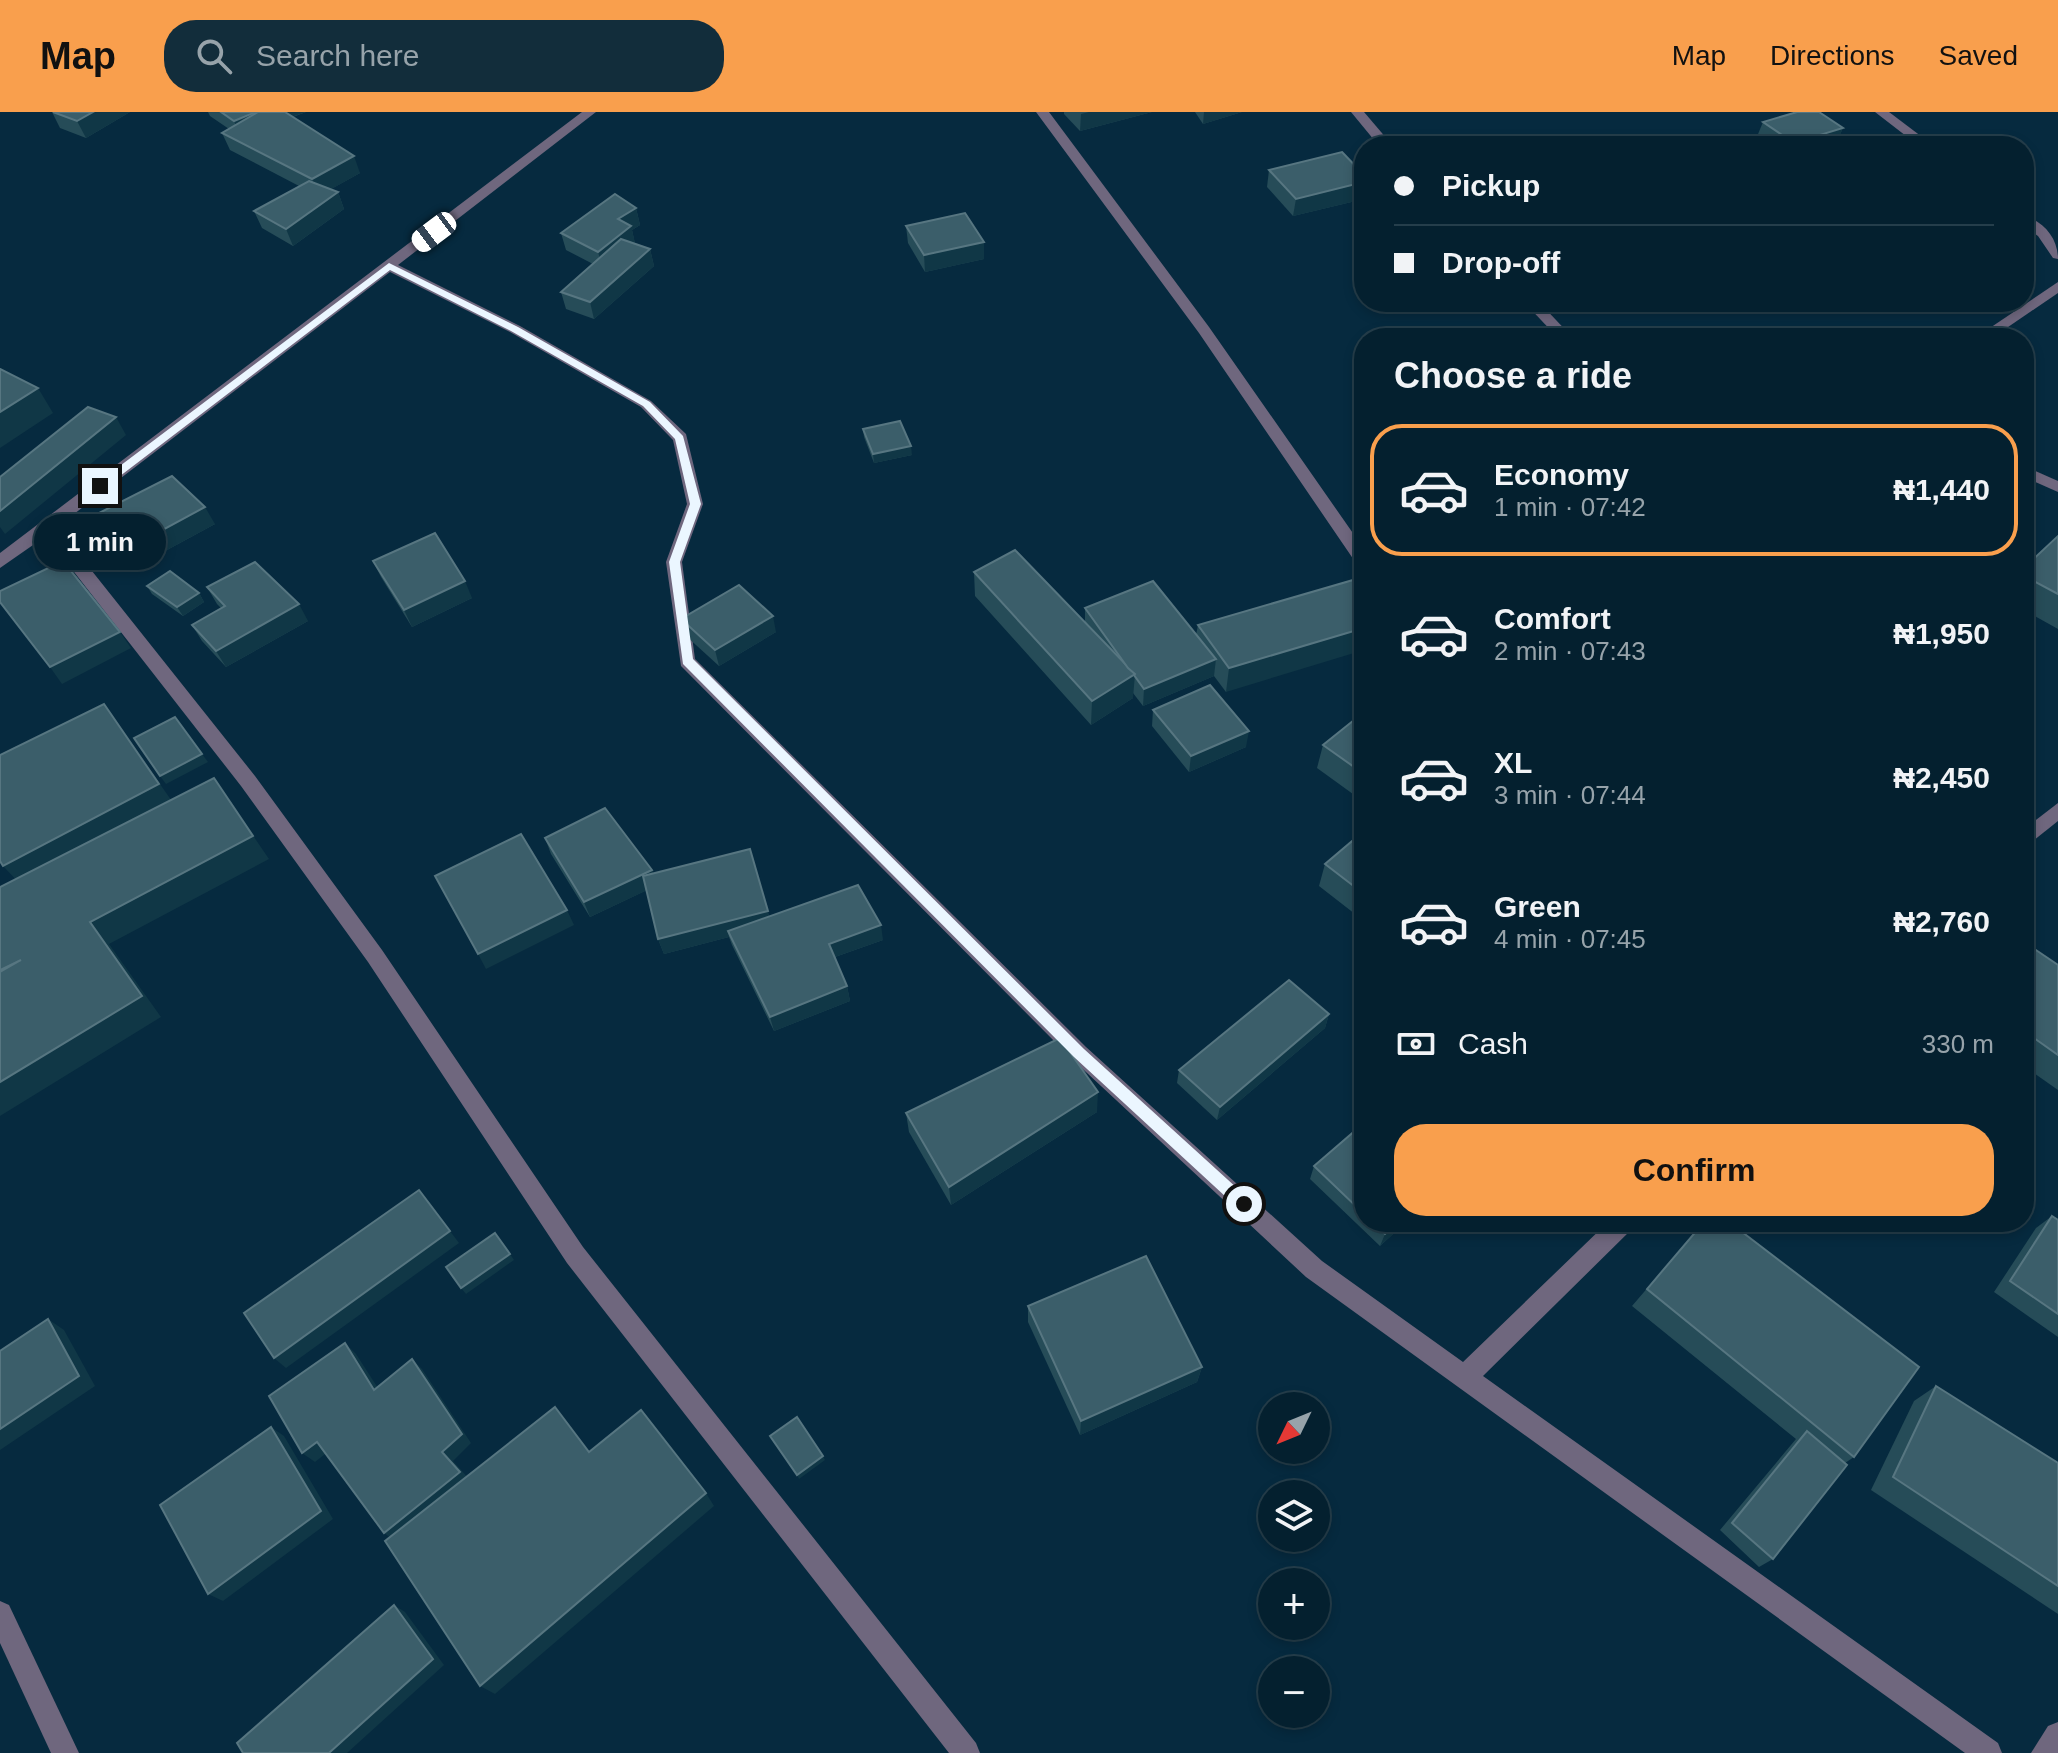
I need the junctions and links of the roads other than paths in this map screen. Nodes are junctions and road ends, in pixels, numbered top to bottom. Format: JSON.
{"nodes":[{"id":1,"x":590,"y":112,"type":"edge"},
{"id":2,"x":1042,"y":112,"type":"edge"},
{"id":3,"x":1357,"y":112,"type":"edge"},
{"id":4,"x":1881,"y":112,"type":"edge"},
{"id":5,"x":1377,"y":136,"type":"edge"},
{"id":6,"x":1913,"y":136,"type":"edge"},
{"id":7,"x":2034,"y":226,"type":"edge"},
{"id":8,"x":2058,"y":255,"type":"edge"},
{"id":9,"x":389,"y":266,"type":"junction"},
{"id":10,"x":2058,"y":286,"type":"edge"},
{"id":11,"x":2034,"y":302,"type":"edge"},
{"id":12,"x":1541,"y":312,"type":"edge"},
{"id":13,"x":2020,"y":312,"type":"edge"},
{"id":14,"x":1556,"y":328,"type":"edge"},
{"id":15,"x":1997,"y":328,"type":"edge"},
{"id":16,"x":2034,"y":476,"type":"edge"},
{"id":17,"x":2058,"y":487,"type":"edge"},
{"id":18,"x":47,"y":526,"type":"junction"},
{"id":19,"x":0,"y":539,"type":"edge"},
{"id":20,"x":20,"y":547,"type":"junction"},
{"id":21,"x":1354,"y":548,"type":"edge"},
{"id":22,"x":0,"y":562,"type":"edge"},
{"id":23,"x":2058,"y":810,"type":"edge"},
{"id":24,"x":2034,"y":831,"type":"edge"},
{"id":25,"x":1614,"y":1232,"type":"edge"},
{"id":26,"x":1465,"y":1377,"type":"junction"},
{"id":27,"x":0,"y":1614,"type":"edge"},
{"id":28,"x":2058,"y":1736,"type":"edge"},
{"id":29,"x":65,"y":1753,"type":"edge"},
{"id":30,"x":966,"y":1753,"type":"edge"},
{"id":31,"x":1988,"y":1753,"type":"edge"},
{"id":32,"x":2045,"y":1753,"type":"edge"}],
"edges":[{"from":1,"to":9,"type":"street"},
{"from":2,"to":21,"type":"street"},
{"from":3,"to":5,"type":"street"},
{"from":4,"to":6,"type":"street"},
{"from":7,"to":8,"type":"street"},
{"from":9,"to":18,"type":"street"},
{"from":9,"to":26,"type":"street"},
{"from":10,"to":11,"type":"street"},
{"from":12,"to":14,"type":"street"},
{"from":13,"to":15,"type":"street"},
{"from":16,"to":17,"type":"street"},
{"from":18,"to":20,"type":"street"},
{"from":18,"to":30,"type":"street"},
{"from":19,"to":20,"type":"street"},
{"from":20,"to":22,"type":"street"},
{"from":23,"to":24,"type":"street"},
{"from":25,"to":26,"type":"street"},
{"from":26,"to":31,"type":"street"},
{"from":27,"to":29,"type":"street"},
{"from":28,"to":32,"type":"street"}]}
